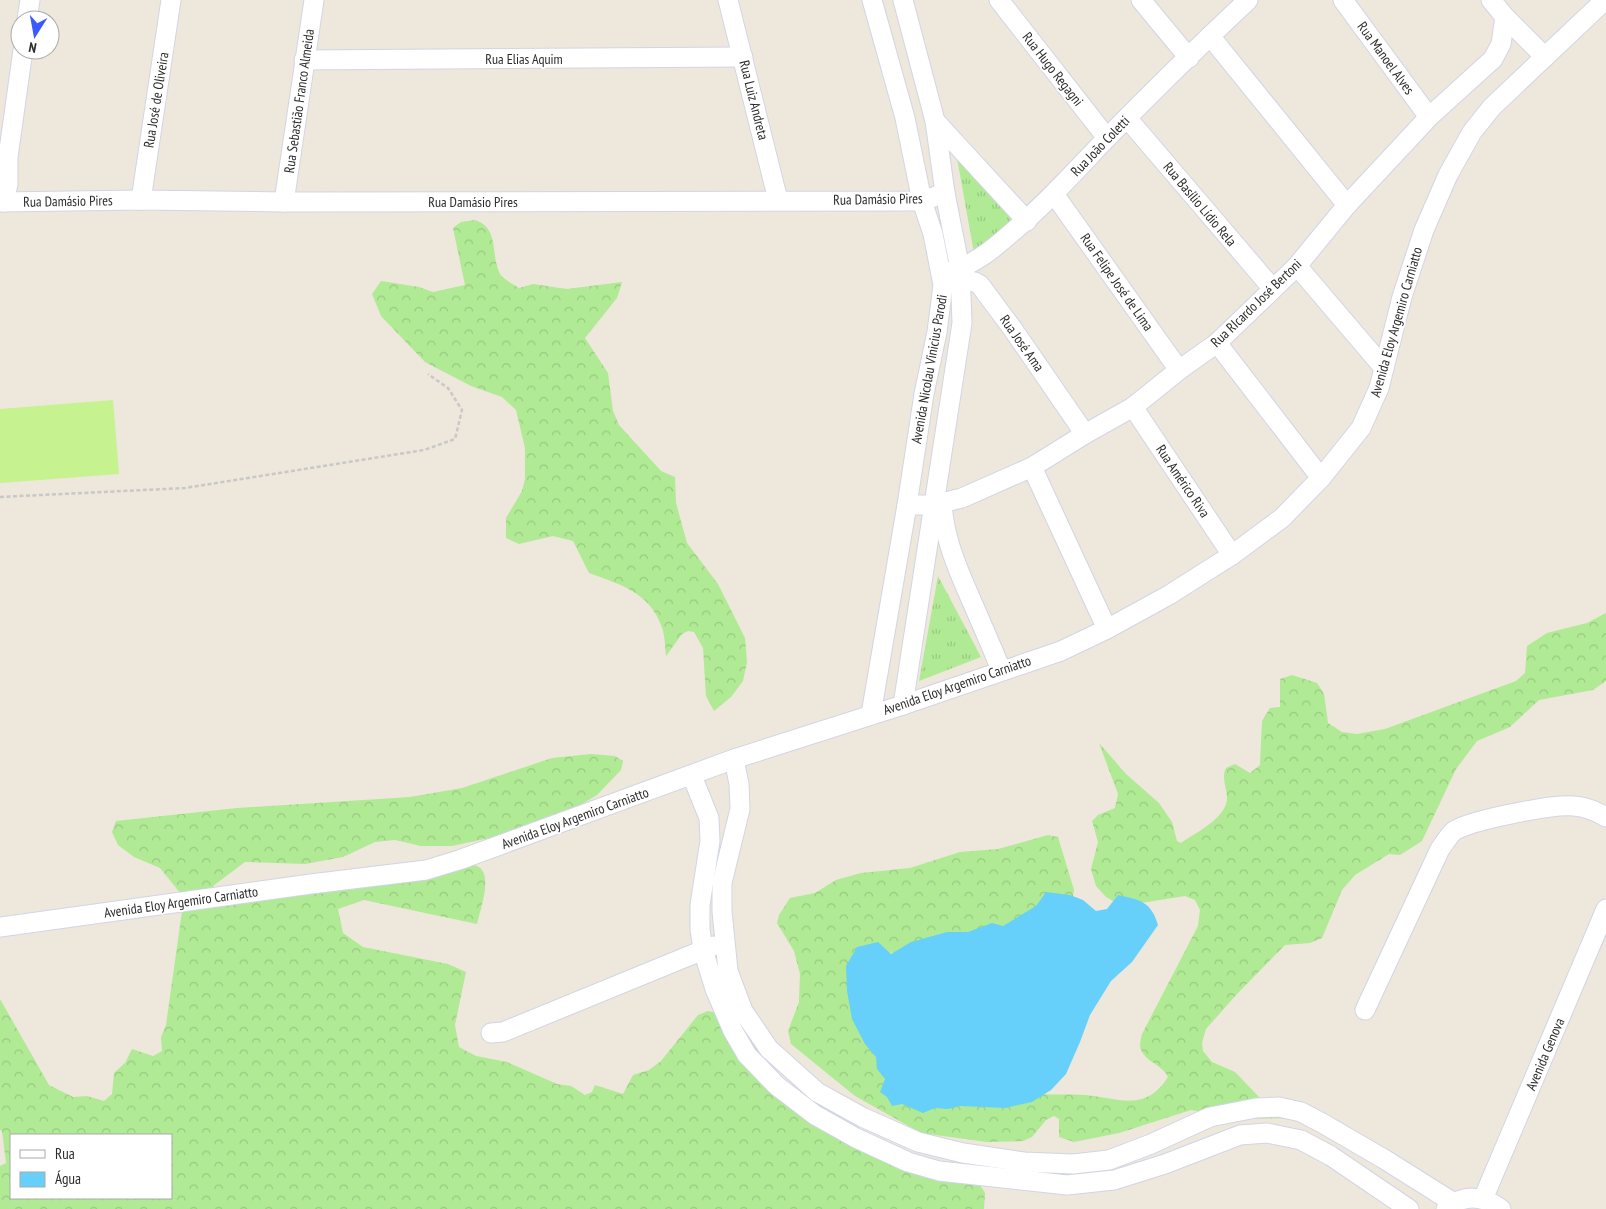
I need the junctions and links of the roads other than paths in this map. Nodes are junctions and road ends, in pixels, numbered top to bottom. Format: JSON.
{"nodes":[{"id":1,"x":172,"y":0,"type":"edge"},
{"id":2,"x":314,"y":0,"type":"edge"},
{"id":3,"x":728,"y":0,"type":"edge"},
{"id":4,"x":903,"y":0,"type":"edge"},
{"id":5,"x":999,"y":0,"type":"edge"},
{"id":6,"x":1141,"y":0,"type":"edge"},
{"id":7,"x":1248,"y":0,"type":"edge"},
{"id":8,"x":1343,"y":0,"type":"edge"},
{"id":9,"x":1491,"y":0,"type":"edge"},
{"id":10,"x":1605,"y":0,"type":"edge"},
{"id":11,"x":873,"y":1,"type":"edge"},
{"id":12,"x":1505,"y":17,"type":"junction"},
{"id":13,"x":1210,"y":36,"type":"junction"},
{"id":14,"x":743,"y":57,"type":"junction"},
{"id":15,"x":1545,"y":57,"type":"junction"},
{"id":16,"x":1189,"y":58,"type":"junction"},
{"id":17,"x":22,"y":60,"type":"edge"},
{"id":18,"x":304,"y":60,"type":"junction"},
{"id":19,"x":1429,"y":117,"type":"junction"},
{"id":20,"x":1127,"y":118,"type":"junction"},
{"id":21,"x":935,"y":121,"type":"junction"},
{"id":22,"x":1107,"y":138,"type":"junction"},
{"id":23,"x":945,"y":193,"type":"junction"},
{"id":24,"x":1054,"y":194,"type":"junction"},
{"id":25,"x":141,"y":200,"type":"junction"},
{"id":26,"x":778,"y":200,"type":"junction"},
{"id":27,"x":922,"y":201,"type":"junction"},
{"id":28,"x":2,"y":202,"type":"edge"},
{"id":29,"x":284,"y":202,"type":"junction"},
{"id":30,"x":1347,"y":205,"type":"junction"},
{"id":31,"x":1026,"y":221,"type":"junction"},
{"id":32,"x":1297,"y":266,"type":"junction"},
{"id":33,"x":952,"y":277,"type":"junction"},
{"id":34,"x":1273,"y":289,"type":"junction"},
{"id":35,"x":1217,"y":343,"type":"junction"},
{"id":36,"x":1384,"y":368,"type":"junction"},
{"id":37,"x":1179,"y":370,"type":"junction"},
{"id":38,"x":1133,"y":407,"type":"junction"},
{"id":39,"x":1085,"y":434,"type":"junction"},
{"id":40,"x":1032,"y":467,"type":"junction"},
{"id":41,"x":1321,"y":478,"type":"junction"},
{"id":42,"x":907,"y":504,"type":"junction"},
{"id":43,"x":938,"y":504,"type":"junction"},
{"id":44,"x":1232,"y":555,"type":"junction"},
{"id":45,"x":1107,"y":629,"type":"junction"},
{"id":46,"x":1001,"y":670,"type":"junction"},
{"id":47,"x":903,"y":704,"type":"junction"},
{"id":48,"x":871,"y":714,"type":"junction"},
{"id":49,"x":734,"y":759,"type":"junction"},
{"id":50,"x":692,"y":776,"type":"junction"},
{"id":51,"x":1606,"y":817,"type":"edge"},
{"id":52,"x":1606,"y":909,"type":"edge"},
{"id":53,"x":0,"y":927,"type":"edge"},
{"id":54,"x":725,"y":943,"type":"junction"},
{"id":55,"x":703,"y":950,"type":"junction"},
{"id":56,"x":1365,"y":1010,"type":"dead end"},
{"id":57,"x":492,"y":1033,"type":"dead end"},
{"id":58,"x":1483,"y":1198,"type":"junction"},
{"id":59,"x":1450,"y":1206,"type":"edge"},
{"id":60,"x":1409,"y":1209,"type":"edge"},
{"id":61,"x":1501,"y":1209,"type":"edge"}],
"edges":[{"from":1,"to":25,"type":"street","name":"Rua José de Oliveira"},
{"from":2,"to":18,"type":"street","name":"Rua Sebastião Franco Almeida"},
{"from":3,"to":14,"type":"street","name":"Rua Luiz Andreta"},
{"from":4,"to":21,"type":"street","name":"Avenida Nicolau Vinicius Parodi"},
{"from":5,"to":22,"type":"street","name":"Rua Hugo Regagni"},
{"from":6,"to":16,"type":"street"},
{"from":7,"to":13,"type":"street","name":"Rua João Coletti"},
{"from":8,"to":19,"type":"street","name":"Rua Manoel Alves"},
{"from":9,"to":12,"type":"street"},
{"from":10,"to":15,"type":"street","name":"Avenida Eloy Argemiro Carniatto"},
{"from":11,"to":27,"type":"street","name":"Avenida Nicolau Vinicius Parodi"},
{"from":12,"to":15,"type":"street"},
{"from":12,"to":19,"type":"street","name":"Rua RIcardo José Bertoni"},
{"from":13,"to":16,"type":"street","name":"Rua João Coletti"},
{"from":13,"to":30,"type":"street"},
{"from":14,"to":18,"type":"street","name":"Rua Elias Aquim"},
{"from":14,"to":26,"type":"street","name":"Rua Luiz Andreta"},
{"from":15,"to":36,"type":"street","name":"Avenida Eloy Argemiro Carniatto"},
{"from":16,"to":20,"type":"street","name":"Rua João Coletti"},
{"from":17,"to":28,"type":"street"},
{"from":18,"to":29,"type":"street","name":"Rua Sebastião Franco Almeida"},
{"from":19,"to":30,"type":"street","name":"Rua RIcardo José Bertoni"},
{"from":20,"to":22,"type":"street","name":"Rua João Coletti"},
{"from":20,"to":34,"type":"street","name":"Rua Basílio Lídio Rela"},
{"from":21,"to":23,"type":"street","name":"Avenida Nicolau Vinicius Parodi"},
{"from":21,"to":31,"type":"street"},
{"from":22,"to":24,"type":"street","name":"Rua João Coletti"},
{"from":23,"to":27,"type":"street","name":"Rua Damásio Pires"},
{"from":23,"to":33,"type":"street","name":"Avenida Nicolau Vinicius Parodi"},
{"from":24,"to":31,"type":"street","name":"Rua João Coletti"},
{"from":24,"to":37,"type":"street","name":"Rua Felipe José de Lima"},
{"from":25,"to":28,"type":"street","name":"Rua Damásio Pires"},
{"from":25,"to":29,"type":"street","name":"Rua Damásio Pires"},
{"from":26,"to":27,"type":"street","name":"Rua Damásio Pires"},
{"from":26,"to":29,"type":"street","name":"Rua Damásio Pires"},
{"from":27,"to":33,"type":"street","name":"Avenida Nicolau Vinicius Parodi"},
{"from":30,"to":32,"type":"street","name":"Rua RIcardo José Bertoni"},
{"from":31,"to":33,"type":"street","name":"Rua João Coletti"},
{"from":32,"to":34,"type":"street","name":"Rua RIcardo José Bertoni"},
{"from":32,"to":36,"type":"street"},
{"from":33,"to":39,"type":"street","name":"Rua José Ama"},
{"from":33,"to":42,"type":"street","name":"Avenida Nicolau Vinicius Parodi"},
{"from":33,"to":43,"type":"street","name":"Avenida Nicolau Vinicius Parodi"},
{"from":34,"to":35,"type":"street","name":"Rua RIcardo José Bertoni"},
{"from":35,"to":37,"type":"street","name":"Rua RIcardo José Bertoni"},
{"from":35,"to":41,"type":"street"},
{"from":36,"to":41,"type":"street","name":"Avenida Eloy Argemiro Carniatto"},
{"from":37,"to":38,"type":"street","name":"Rua RIcardo José Bertoni"},
{"from":38,"to":39,"type":"street","name":"Rua RIcardo José Bertoni"},
{"from":38,"to":44,"type":"street","name":"Rua Américo Riva"},
{"from":39,"to":40,"type":"street","name":"Rua RIcardo José Bertoni"},
{"from":40,"to":43,"type":"street","name":"Rua RIcardo José Bertoni"},
{"from":40,"to":45,"type":"street"},
{"from":41,"to":44,"type":"street","name":"Avenida Eloy Argemiro Carniatto"},
{"from":42,"to":43,"type":"street","name":"Rua RIcardo José Bertoni"},
{"from":42,"to":48,"type":"street","name":"Avenida Nicolau Vinicius Parodi"},
{"from":43,"to":46,"type":"street"},
{"from":43,"to":47,"type":"street","name":"Avenida Nicolau Vinicius Parodi"},
{"from":44,"to":45,"type":"street","name":"Avenida Eloy Argemiro Carniatto"},
{"from":45,"to":46,"type":"street","name":"Avenida Eloy Argemiro Carniatto"},
{"from":46,"to":47,"type":"street","name":"Avenida Eloy Argemiro Carniatto"},
{"from":47,"to":48,"type":"street","name":"Avenida Eloy Argemiro Carniatto"},
{"from":48,"to":49,"type":"street","name":"Avenida Eloy Argemiro Carniatto"},
{"from":49,"to":50,"type":"street","name":"Avenida Eloy Argemiro Carniatto"},
{"from":49,"to":54,"type":"street"},
{"from":50,"to":53,"type":"street","name":"Avenida Eloy Argemiro Carniatto"},
{"from":50,"to":55,"type":"street"},
{"from":51,"to":56,"type":"street"},
{"from":52,"to":58,"type":"street","name":"Avenida Genova"},
{"from":54,"to":55,"type":"street"},
{"from":54,"to":59,"type":"street"},
{"from":55,"to":57,"type":"street"},
{"from":55,"to":60,"type":"street"},
{"from":58,"to":59,"type":"street"},
{"from":58,"to":61,"type":"street"}]}
